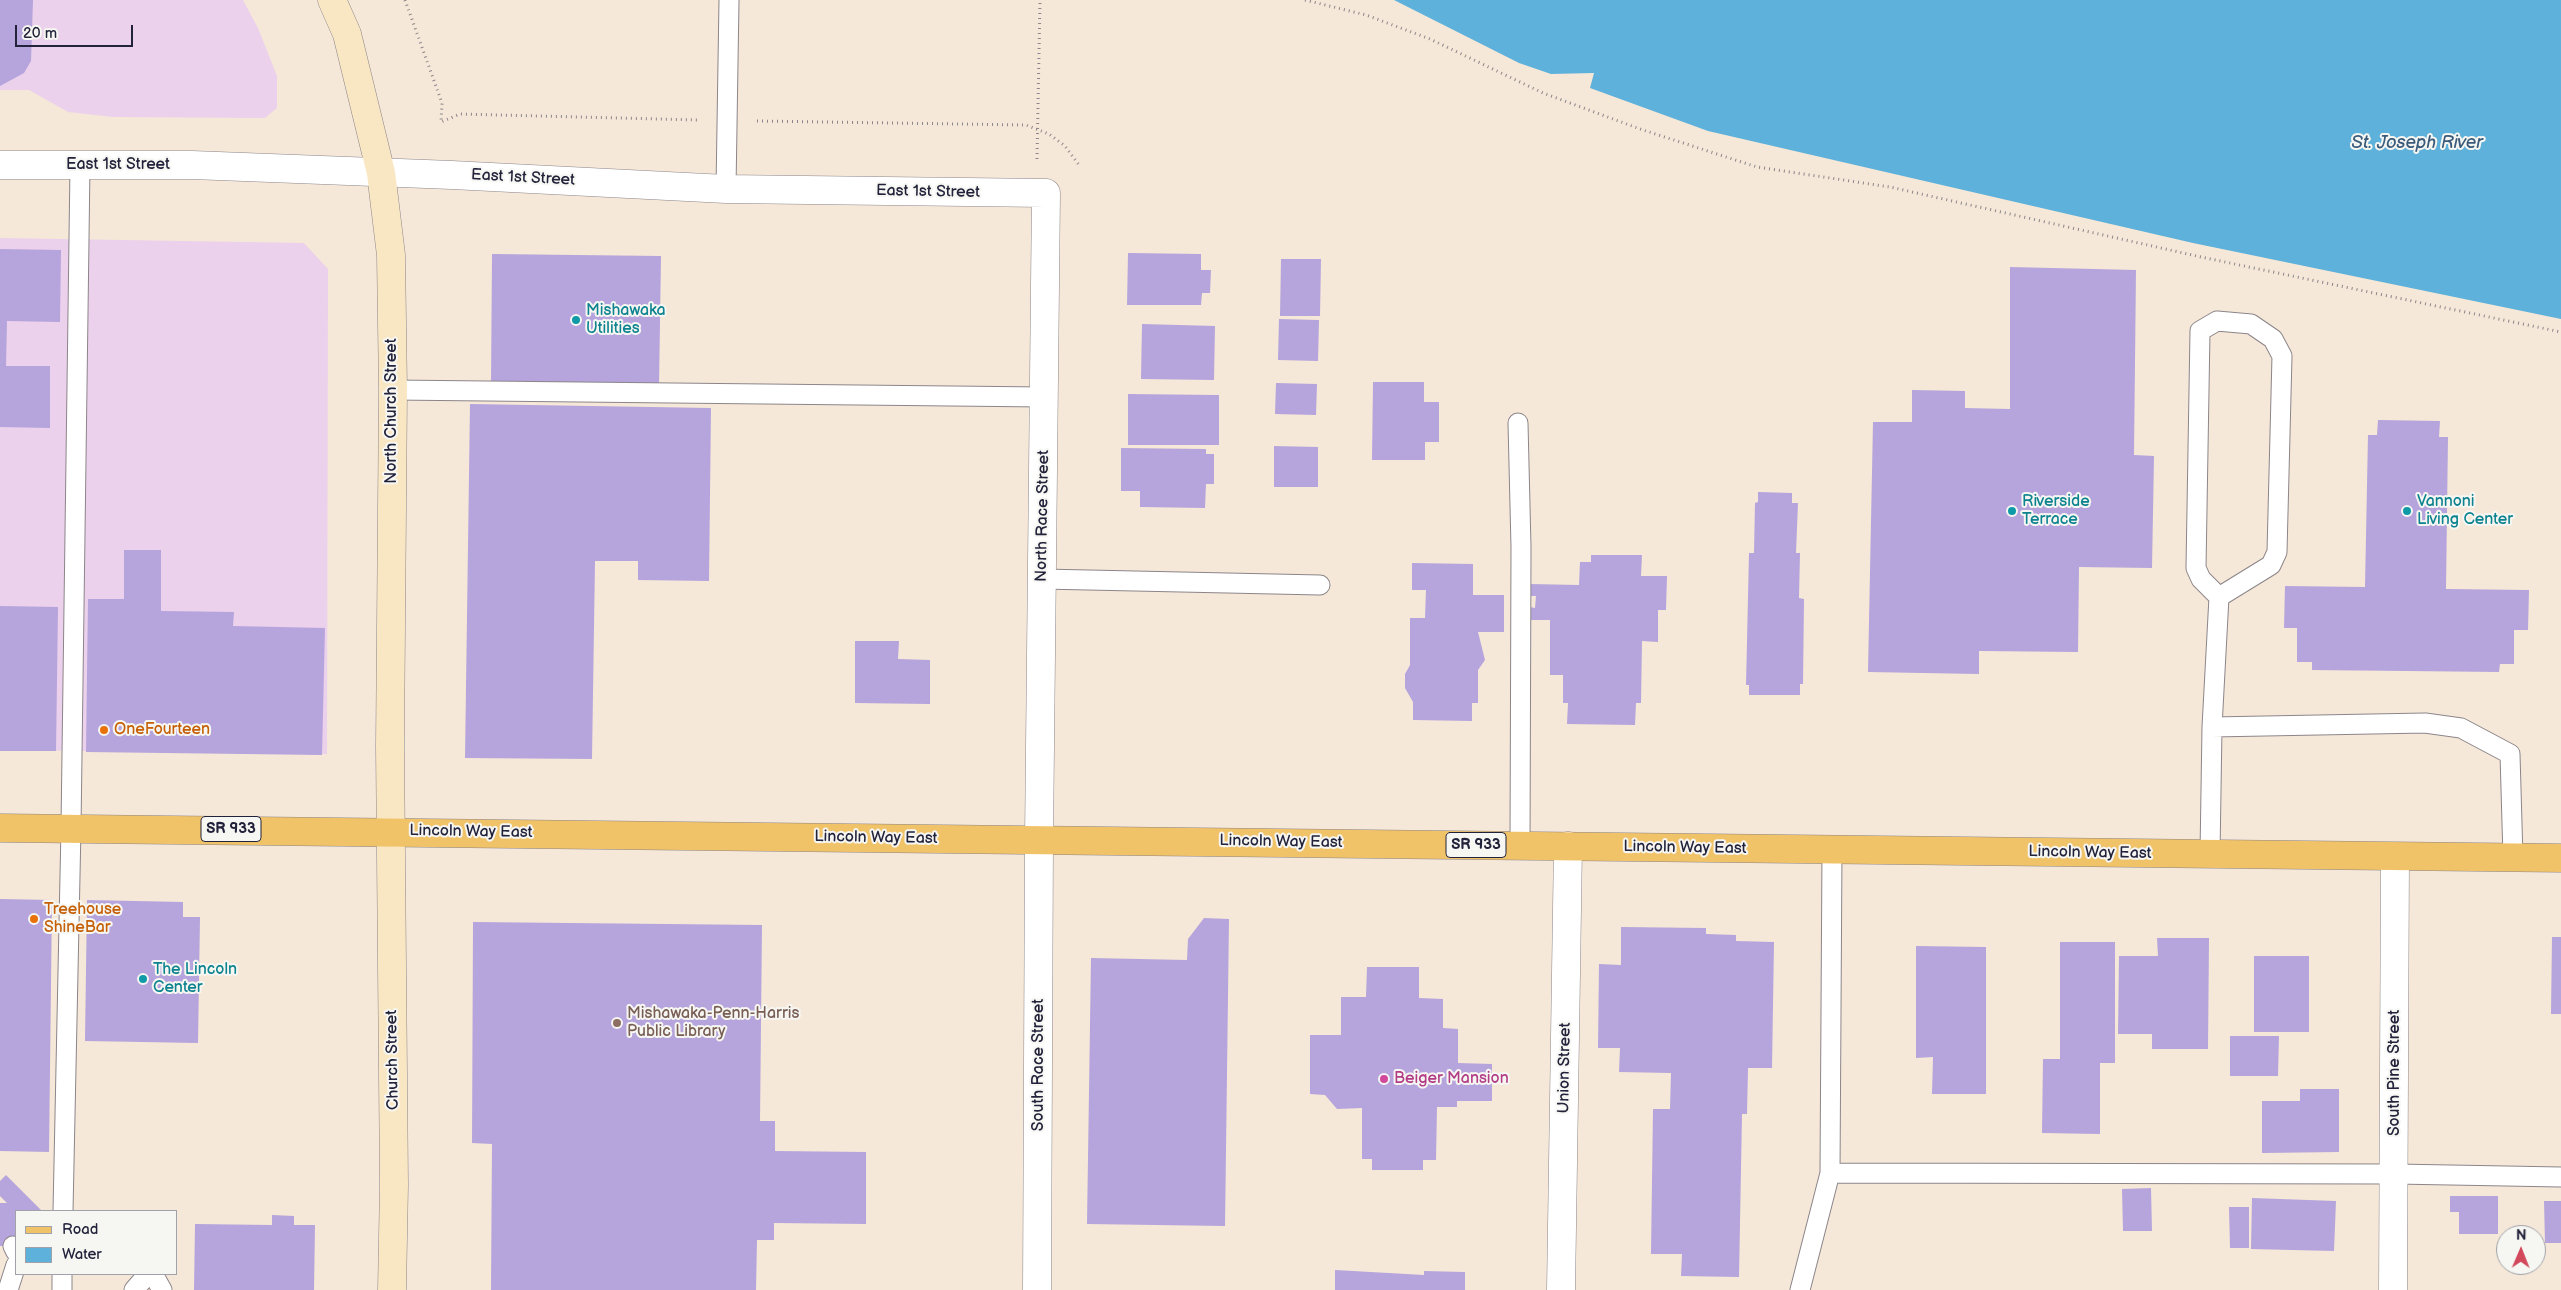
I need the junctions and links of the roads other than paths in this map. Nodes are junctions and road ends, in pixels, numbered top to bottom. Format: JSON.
{"nodes":[{"id":1,"x":332,"y":0,"type":"edge"},
{"id":2,"x":729,"y":0,"type":"edge"},
{"id":3,"x":0,"y":165,"type":"edge"},
{"id":4,"x":80,"y":165,"type":"junction"},
{"id":5,"x":381,"y":173,"type":"junction"},
{"id":6,"x":726,"y":189,"type":"junction"},
{"id":7,"x":1042,"y":193,"type":"joint"},
{"id":8,"x":393,"y":390,"type":"junction"},
{"id":9,"x":1044,"y":397,"type":"junction"},
{"id":10,"x":1518,"y":423,"type":"dead end"},
{"id":11,"x":1042,"y":579,"type":"junction"},
{"id":12,"x":1320,"y":585,"type":"dead end"},
{"id":13,"x":2220,"y":597,"type":"junction"},
{"id":14,"x":2212,"y":727,"type":"junction"},
{"id":15,"x":0,"y":828,"type":"edge"},
{"id":16,"x":71,"y":828,"type":"junction"},
{"id":17,"x":390,"y":831,"type":"junction"},
{"id":18,"x":1039,"y":839,"type":"junction"},
{"id":19,"x":1520,"y":845,"type":"junction"},
{"id":20,"x":1568,"y":846,"type":"junction"},
{"id":21,"x":1832,"y":849,"type":"junction"},
{"id":22,"x":2210,"y":854,"type":"junction"},
{"id":23,"x":2395,"y":857,"type":"junction"},
{"id":24,"x":2513,"y":858,"type":"junction"},
{"id":25,"x":2561,"y":858,"type":"edge"},
{"id":26,"x":1830,"y":1173,"type":"junction"},
{"id":27,"x":2395,"y":1174,"type":"junction"},
{"id":28,"x":2561,"y":1178,"type":"edge"},
{"id":29,"x":63,"y":1210,"type":"edge"},
{"id":30,"x":15,"y":1268,"type":"edge"},
{"id":31,"x":62,"y":1275,"type":"edge"},
{"id":32,"x":149,"y":1275,"type":"edge"},
{"id":33,"x":150,"y":1275,"type":"edge"},
{"id":34,"x":150,"y":1275,"type":"edge"},
{"id":35,"x":151,"y":1275,"type":"edge"},
{"id":36,"x":8,"y":1290,"type":"edge"},
{"id":37,"x":62,"y":1290,"type":"edge"},
{"id":38,"x":134,"y":1290,"type":"edge"},
{"id":39,"x":146,"y":1290,"type":"edge"},
{"id":40,"x":155,"y":1290,"type":"edge"},
{"id":41,"x":162,"y":1290,"type":"edge"},
{"id":42,"x":392,"y":1290,"type":"edge"},
{"id":43,"x":1037,"y":1290,"type":"edge"},
{"id":44,"x":1561,"y":1290,"type":"edge"},
{"id":45,"x":1800,"y":1290,"type":"edge"},
{"id":46,"x":2393,"y":1290,"type":"edge"}],
"edges":[{"from":1,"to":5,"type":"main road","name":"North Church Street"},
{"from":2,"to":6,"type":"lane"},
{"from":3,"to":4,"type":"street","name":"East 1st Street"},
{"from":4,"to":5,"type":"street","name":"East 1st Street"},
{"from":4,"to":16,"type":"lane"},
{"from":5,"to":6,"type":"street","name":"East 1st Street"},
{"from":5,"to":8,"type":"main road","name":"North Church Street"},
{"from":6,"to":7,"type":"street","name":"East 1st Street"},
{"from":7,"to":9,"type":"street","name":"North Race Street"},
{"from":8,"to":9,"type":"lane"},
{"from":8,"to":17,"type":"main road","name":"North Church Street"},
{"from":9,"to":11,"type":"street","name":"North Race Street"},
{"from":10,"to":19,"type":"lane"},
{"from":11,"to":12,"type":"lane"},
{"from":11,"to":18,"type":"street","name":"North Race Street"},
{"from":13,"to":13,"type":"lane"},
{"from":13,"to":14,"type":"lane"},
{"from":14,"to":22,"type":"lane"},
{"from":14,"to":24,"type":"lane"},
{"from":15,"to":16,"type":"main road","name":"Lincoln Way East","number":"SR 933"},
{"from":16,"to":17,"type":"main road","name":"Lincoln Way East","number":"SR 933"},
{"from":16,"to":29,"type":"lane"},
{"from":17,"to":18,"type":"main road","name":"Lincoln Way East","number":"SR 933"},
{"from":17,"to":42,"type":"main road","name":"Church Street"},
{"from":18,"to":19,"type":"main road","name":"Lincoln Way East","number":"SR 933"},
{"from":18,"to":43,"type":"street","name":"South Race Street"},
{"from":19,"to":20,"type":"main road","name":"Lincoln Way East","number":"SR 933"},
{"from":20,"to":21,"type":"main road","name":"Lincoln Way East","number":"SR 933"},
{"from":20,"to":44,"type":"street","name":"Union Street"},
{"from":21,"to":22,"type":"main road","name":"Lincoln Way East","number":"SR 933"},
{"from":21,"to":26,"type":"lane"},
{"from":22,"to":23,"type":"main road","name":"Lincoln Way East","number":"SR 933"},
{"from":23,"to":24,"type":"main road","name":"Lincoln Way East","number":"SR 933"},
{"from":23,"to":27,"type":"street","name":"South Pine Street"},
{"from":24,"to":25,"type":"main road","name":"Lincoln Way East","number":"SR 933"},
{"from":26,"to":27,"type":"lane"},
{"from":26,"to":45,"type":"lane"},
{"from":27,"to":28,"type":"lane"},
{"from":27,"to":46,"type":"street","name":"South Pine Street"},
{"from":30,"to":36,"type":"lane"},
{"from":31,"to":37,"type":"lane"},
{"from":32,"to":38,"type":"lane"},
{"from":33,"to":39,"type":"lane"},
{"from":34,"to":40,"type":"lane"},
{"from":35,"to":41,"type":"lane"}]}
